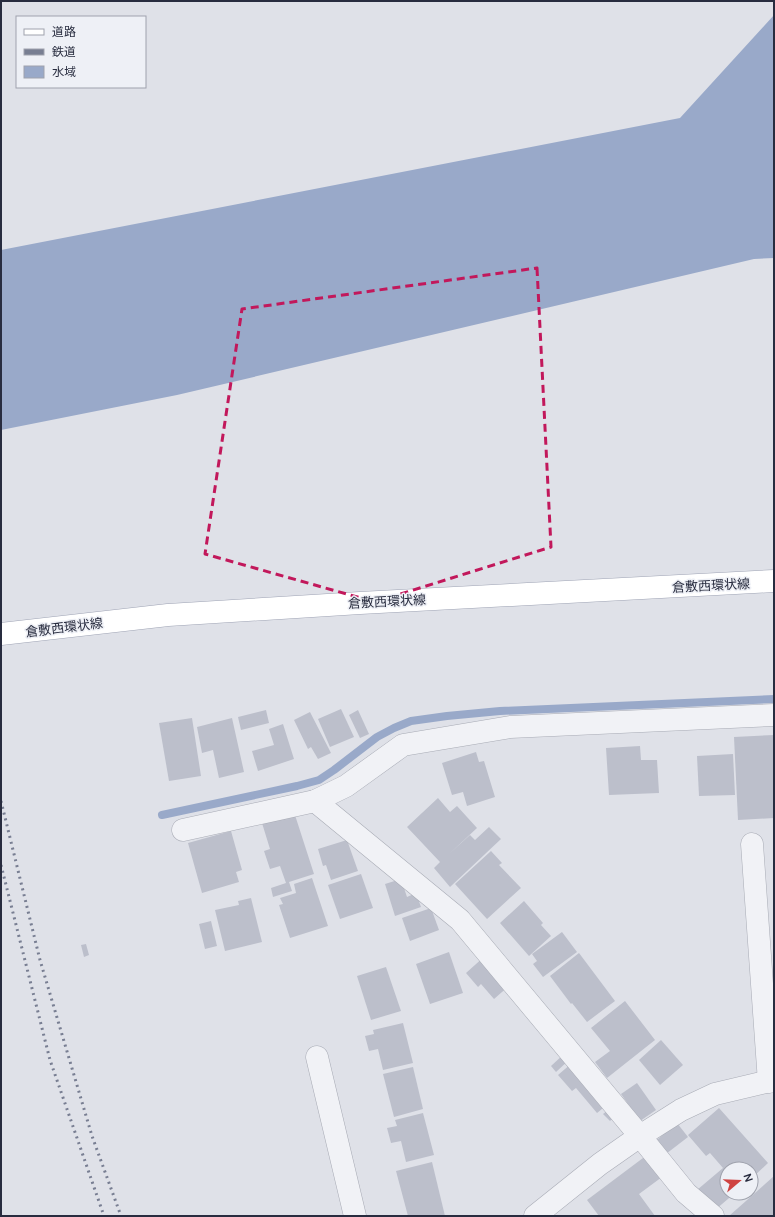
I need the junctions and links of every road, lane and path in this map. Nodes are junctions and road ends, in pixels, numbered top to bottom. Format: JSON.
{"nodes":[{"id":1,"x":774,"y":581,"type":"edge"},
{"id":2,"x":1,"y":634,"type":"edge"},
{"id":3,"x":774,"y":715,"type":"edge"},
{"id":4,"x":315,"y":801,"type":"junction"},
{"id":5,"x":183,"y":830,"type":"dead end"},
{"id":6,"x":752,"y":844,"type":"dead end"},
{"id":7,"x":317,"y":1057,"type":"dead end"},
{"id":8,"x":771,"y":1081,"type":"edge"},
{"id":9,"x":640,"y":1136,"type":"junction"},
{"id":10,"x":355,"y":1216,"type":"edge"},
{"id":11,"x":535,"y":1216,"type":"edge"},
{"id":12,"x":713,"y":1216,"type":"edge"}],
"edges":[{"from":1,"to":2,"type":"main road","name":"倉敷西環状線"},
{"from":3,"to":4,"type":"street"},
{"from":4,"to":5,"type":"street"},
{"from":4,"to":9,"type":"street"},
{"from":6,"to":8,"type":"street"},
{"from":7,"to":10,"type":"street"},
{"from":8,"to":9,"type":"street"},
{"from":9,"to":11,"type":"street"},
{"from":9,"to":12,"type":"street"}]}
